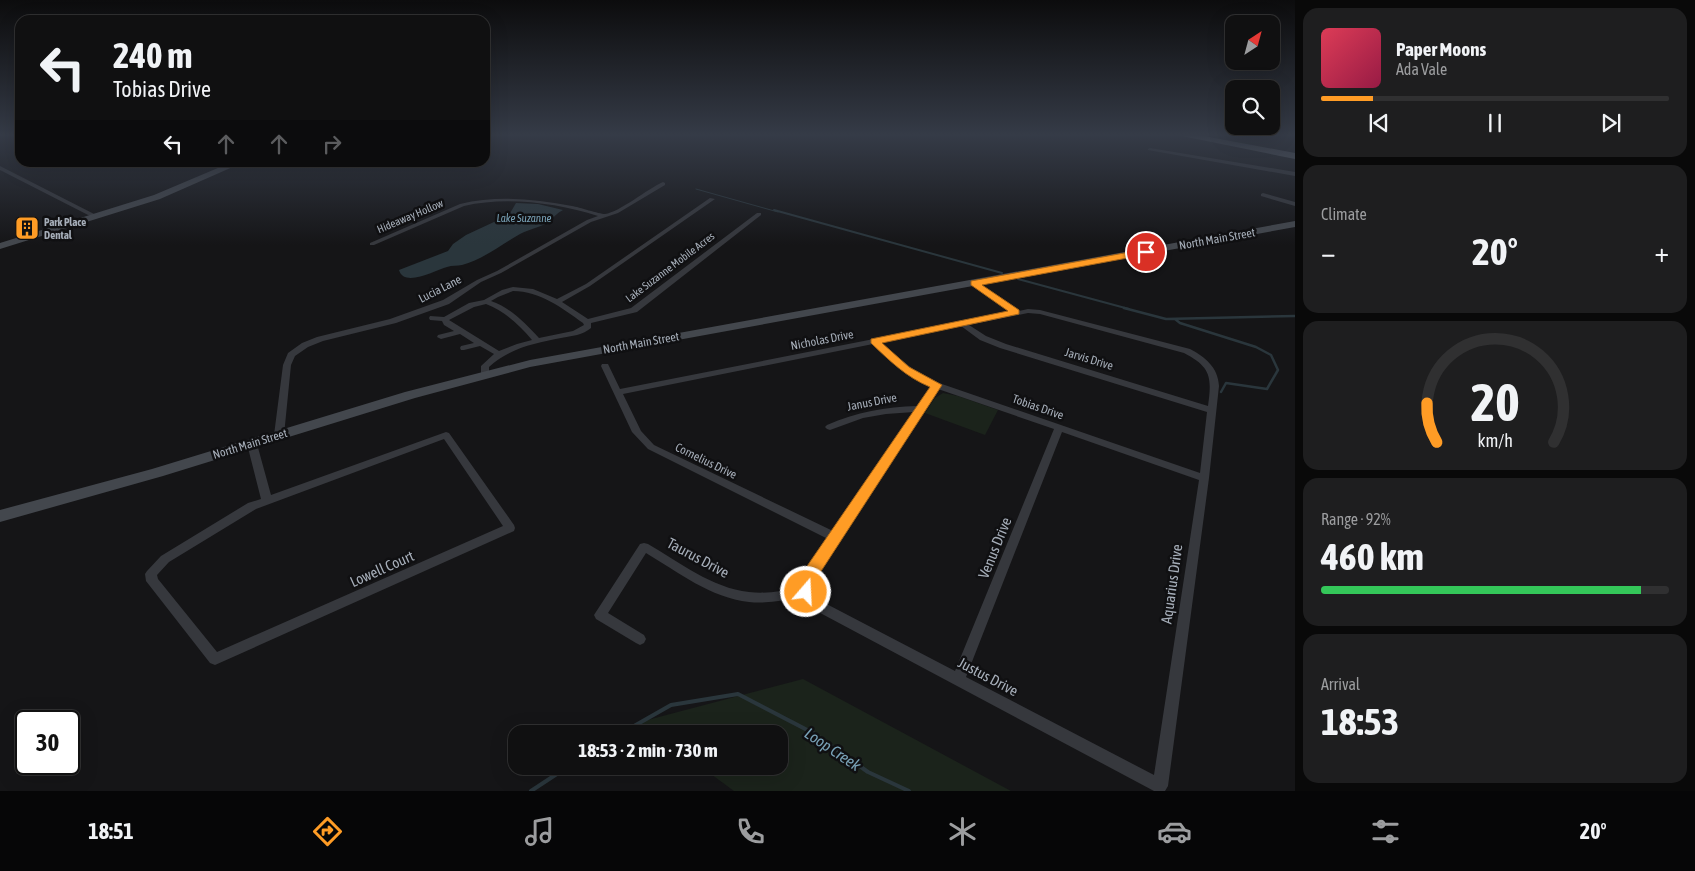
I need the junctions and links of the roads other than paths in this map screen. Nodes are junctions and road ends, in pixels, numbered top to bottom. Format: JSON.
{"nodes":[{"id":1,"x":6,"y":171,"type":"edge"},
{"id":2,"x":219,"y":171,"type":"edge"},
{"id":3,"x":1282,"y":171,"type":"edge"},
{"id":4,"x":1295,"y":173,"type":"edge"},
{"id":5,"x":663,"y":184,"type":"dead end"},
{"id":6,"x":1264,"y":195,"type":"dead end"},
{"id":7,"x":712,"y":199,"type":"dead end"},
{"id":8,"x":1295,"y":204,"type":"edge"},
{"id":9,"x":759,"y":214,"type":"dead end"},
{"id":10,"x":604,"y":216,"type":"junction"},
{"id":11,"x":96,"y":217,"type":"junction"},
{"id":12,"x":1295,"y":224,"type":"edge"},
{"id":13,"x":372,"y":244,"type":"dead end"},
{"id":14,"x":0,"y":246,"type":"edge"},
{"id":15,"x":974,"y":283,"type":"junction"},
{"id":16,"x":486,"y":302,"type":"junction"},
{"id":17,"x":557,"y":302,"type":"junction"},
{"id":18,"x":1016,"y":312,"type":"junction"},
{"id":19,"x":433,"y":318,"type":"dead end"},
{"id":20,"x":445,"y":319,"type":"junction"},
{"id":21,"x":587,"y":322,"type":"junction"},
{"id":22,"x":963,"y":324,"type":"junction"},
{"id":23,"x":461,"y":331,"type":"junction"},
{"id":24,"x":441,"y":337,"type":"dead end"},
{"id":25,"x":537,"y":340,"type":"junction"},
{"id":26,"x":874,"y":341,"type":"junction"},
{"id":27,"x":481,"y":343,"type":"junction"},
{"id":28,"x":464,"y":348,"type":"dead end"},
{"id":29,"x":499,"y":354,"type":"junction"},
{"id":30,"x":605,"y":366,"type":"dead end"},
{"id":31,"x":485,"y":373,"type":"junction"},
{"id":32,"x":936,"y":385,"type":"junction"},
{"id":33,"x":1215,"y":386,"type":"joint"},
{"id":34,"x":618,"y":392,"type":"junction"},
{"id":35,"x":920,"y":409,"type":"junction"},
{"id":36,"x":1212,"y":410,"type":"junction"},
{"id":37,"x":830,"y":427,"type":"dead end"},
{"id":38,"x":1059,"y":428,"type":"junction"},
{"id":39,"x":279,"y":435,"type":"junction"},
{"id":40,"x":252,"y":444,"type":"junction"},
{"id":41,"x":1204,"y":478,"type":"junction"},
{"id":42,"x":267,"y":501,"type":"junction"},
{"id":43,"x":0,"y":516,"type":"edge"},
{"id":44,"x":835,"y":536,"type":"junction"},
{"id":45,"x":806,"y":592,"type":"junction"},
{"id":46,"x":640,"y":639,"type":"dead end"},
{"id":47,"x":958,"y":679,"type":"junction"},
{"id":48,"x":1160,"y":786,"type":"joint"}],
"edges":[{"from":1,"to":11,"type":"street"},
{"from":2,"to":11,"type":"main road"},
{"from":3,"to":4,"type":"street"},
{"from":5,"to":10,"type":"street","name":"Lucia Lane"},
{"from":6,"to":8,"type":"street"},
{"from":7,"to":17,"type":"street"},
{"from":9,"to":21,"type":"street","name":"Lake Suzanne Mobile Acres"},
{"from":10,"to":13,"type":"street","name":"Hideaway Hollow"},
{"from":10,"to":39,"type":"street","name":"Lucia Lane"},
{"from":11,"to":14,"type":"main road"},
{"from":12,"to":15,"type":"main road","name":"North Main Street"},
{"from":15,"to":18,"type":"street"},
{"from":15,"to":31,"type":"main road","name":"North Main Street"},
{"from":16,"to":17,"type":"street"},
{"from":16,"to":20,"type":"street"},
{"from":16,"to":25,"type":"street"},
{"from":17,"to":21,"type":"street"},
{"from":18,"to":22,"type":"street","name":"Nicholas Drive"},
{"from":18,"to":33,"type":"street","name":"Nicholas Drive"},
{"from":19,"to":20,"type":"street"},
{"from":20,"to":23,"type":"street"},
{"from":21,"to":25,"type":"street","name":"Lake Suzanne Mobile Acres"},
{"from":22,"to":26,"type":"street","name":"Nicholas Drive"},
{"from":22,"to":36,"type":"street","name":"Jarvis Drive"},
{"from":23,"to":24,"type":"street"},
{"from":23,"to":27,"type":"street"},
{"from":25,"to":29,"type":"street","name":"Lake Suzanne Mobile Acres"},
{"from":26,"to":32,"type":"street","name":"Tobias Drive"},
{"from":26,"to":34,"type":"street","name":"Nicholas Drive"},
{"from":27,"to":28,"type":"street"},
{"from":27,"to":29,"type":"street"},
{"from":29,"to":31,"type":"street"},
{"from":30,"to":34,"type":"street","name":"Cornelius Drive"},
{"from":31,"to":39,"type":"main road","name":"North Main Street"},
{"from":32,"to":35,"type":"street"},
{"from":32,"to":38,"type":"street","name":"Tobias Drive"},
{"from":33,"to":36,"type":"street","name":"Aquarius Drive"},
{"from":34,"to":44,"type":"street","name":"Cornelius Drive"},
{"from":35,"to":37,"type":"street","name":"Janus Drive"},
{"from":35,"to":44,"type":"street"},
{"from":36,"to":41,"type":"street","name":"Aquarius Drive"},
{"from":38,"to":41,"type":"street","name":"Tobias Drive"},
{"from":38,"to":47,"type":"street","name":"Venus Drive"},
{"from":39,"to":40,"type":"main road","name":"North Main Street"},
{"from":40,"to":42,"type":"street"},
{"from":40,"to":43,"type":"main road","name":"North Main Street"},
{"from":41,"to":48,"type":"street","name":"Aquarius Drive"},
{"from":42,"to":42,"type":"street","name":"Lowell Court"},
{"from":44,"to":45,"type":"street"},
{"from":45,"to":46,"type":"street","name":"Taurus Drive"},
{"from":45,"to":47,"type":"street","name":"Justus Drive"},
{"from":47,"to":48,"type":"street","name":"Justus Drive"}]}
